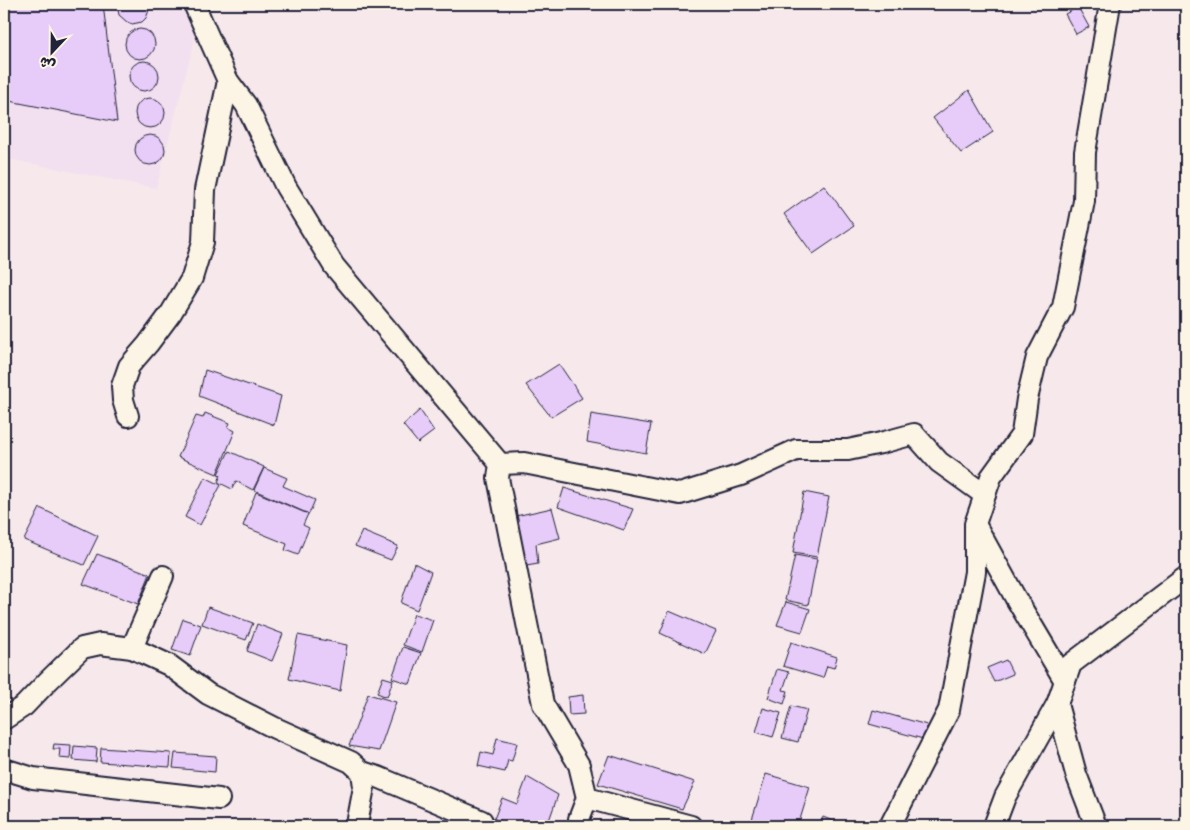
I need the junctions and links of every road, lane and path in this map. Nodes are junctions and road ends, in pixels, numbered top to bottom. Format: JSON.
{"nodes":[{"id":1,"x":194,"y":4,"type":"edge"},
{"id":2,"x":1110,"y":4,"type":"edge"},
{"id":3,"x":228,"y":80,"type":"junction"},
{"id":4,"x":128,"y":416,"type":"dead end"},
{"id":5,"x":500,"y":464,"type":"junction"},
{"id":6,"x":985,"y":495,"type":"junction"},
{"id":7,"x":975,"y":524,"type":"junction"},
{"id":8,"x":163,"y":576,"type":"dead end"},
{"id":9,"x":1186,"y":577,"type":"edge"},
{"id":10,"x":132,"y":648,"type":"junction"},
{"id":11,"x":1065,"y":681,"type":"junction"},
{"id":12,"x":1057,"y":704,"type":"junction"},
{"id":13,"x":4,"y":719,"type":"edge"},
{"id":14,"x":4,"y":769,"type":"edge"},
{"id":15,"x":362,"y":772,"type":"junction"},
{"id":16,"x":219,"y":798,"type":"dead end"},
{"id":17,"x":587,"y":798,"type":"junction"},
{"id":18,"x":482,"y":821,"type":"dead end"},
{"id":19,"x":358,"y":826,"type":"edge"},
{"id":20,"x":579,"y":826,"type":"edge"},
{"id":21,"x":691,"y":826,"type":"edge"},
{"id":22,"x":890,"y":826,"type":"edge"},
{"id":23,"x":994,"y":826,"type":"edge"},
{"id":24,"x":1096,"y":826,"type":"edge"}],
"edges":[{"from":1,"to":3,"type":"street"},
{"from":2,"to":6,"type":"street"},
{"from":3,"to":4,"type":"street"},
{"from":3,"to":5,"type":"street"},
{"from":5,"to":6,"type":"street"},
{"from":5,"to":17,"type":"street"},
{"from":6,"to":7,"type":"street"},
{"from":7,"to":11,"type":"street"},
{"from":7,"to":22,"type":"street"},
{"from":8,"to":10,"type":"street"},
{"from":9,"to":11,"type":"street"},
{"from":10,"to":13,"type":"street"},
{"from":10,"to":15,"type":"street"},
{"from":11,"to":12,"type":"street"},
{"from":12,"to":23,"type":"street"},
{"from":12,"to":24,"type":"street"},
{"from":14,"to":16,"type":"street"},
{"from":15,"to":18,"type":"street"},
{"from":15,"to":19,"type":"street"},
{"from":17,"to":20,"type":"street"},
{"from":17,"to":21,"type":"street"}]}
